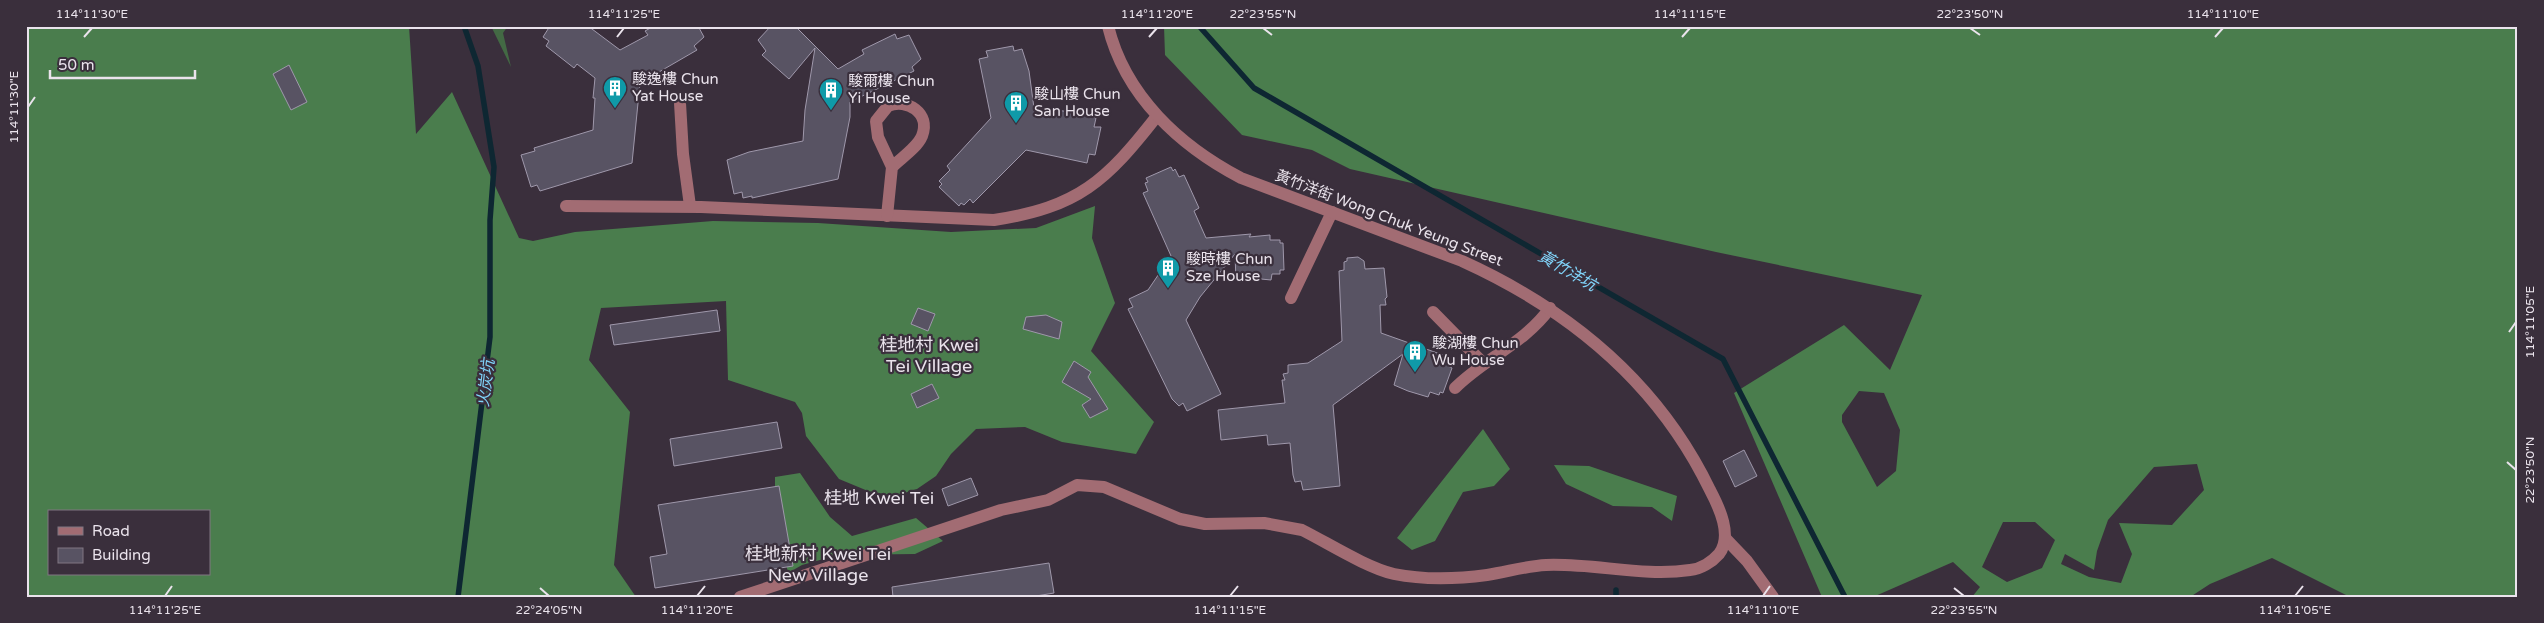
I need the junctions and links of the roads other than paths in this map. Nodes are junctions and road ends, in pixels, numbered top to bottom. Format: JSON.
{"nodes":[{"id":1,"x":1108,"y":26,"type":"edge"},
{"id":2,"x":680,"y":103,"type":"dead end"},
{"id":3,"x":1157,"y":116,"type":"junction"},
{"id":4,"x":892,"y":167,"type":"junction"},
{"id":5,"x":566,"y":206,"type":"dead end"},
{"id":6,"x":690,"y":206,"type":"junction"},
{"id":7,"x":1332,"y":212,"type":"junction"},
{"id":8,"x":887,"y":216,"type":"junction"},
{"id":9,"x":1291,"y":298,"type":"dead end"},
{"id":10,"x":1550,"y":308,"type":"junction"},
{"id":11,"x":1433,"y":312,"type":"dead end"},
{"id":12,"x":1484,"y":364,"type":"junction"},
{"id":13,"x":1455,"y":388,"type":"dead end"},
{"id":14,"x":1725,"y":538,"type":"junction"},
{"id":15,"x":740,"y":597,"type":"edge"},
{"id":16,"x":1773,"y":597,"type":"edge"}],
"edges":[{"from":1,"to":3,"type":"street","name":"黃竹洋街 Wong Chuk Yeung Street"},
{"from":2,"to":6,"type":"street"},
{"from":3,"to":7,"type":"street","name":"黃竹洋街 Wong Chuk Yeung Street"},
{"from":3,"to":8,"type":"street"},
{"from":4,"to":4,"type":"street"},
{"from":4,"to":8,"type":"street"},
{"from":5,"to":6,"type":"street"},
{"from":6,"to":8,"type":"street"},
{"from":7,"to":9,"type":"street"},
{"from":7,"to":10,"type":"street","name":"黃竹洋街 Wong Chuk Yeung Street"},
{"from":10,"to":12,"type":"street"},
{"from":10,"to":14,"type":"street","name":"黃竹洋街 Wong Chuk Yeung Street"},
{"from":11,"to":12,"type":"street"},
{"from":12,"to":13,"type":"street"},
{"from":14,"to":15,"type":"street"},
{"from":14,"to":16,"type":"street"}]}
